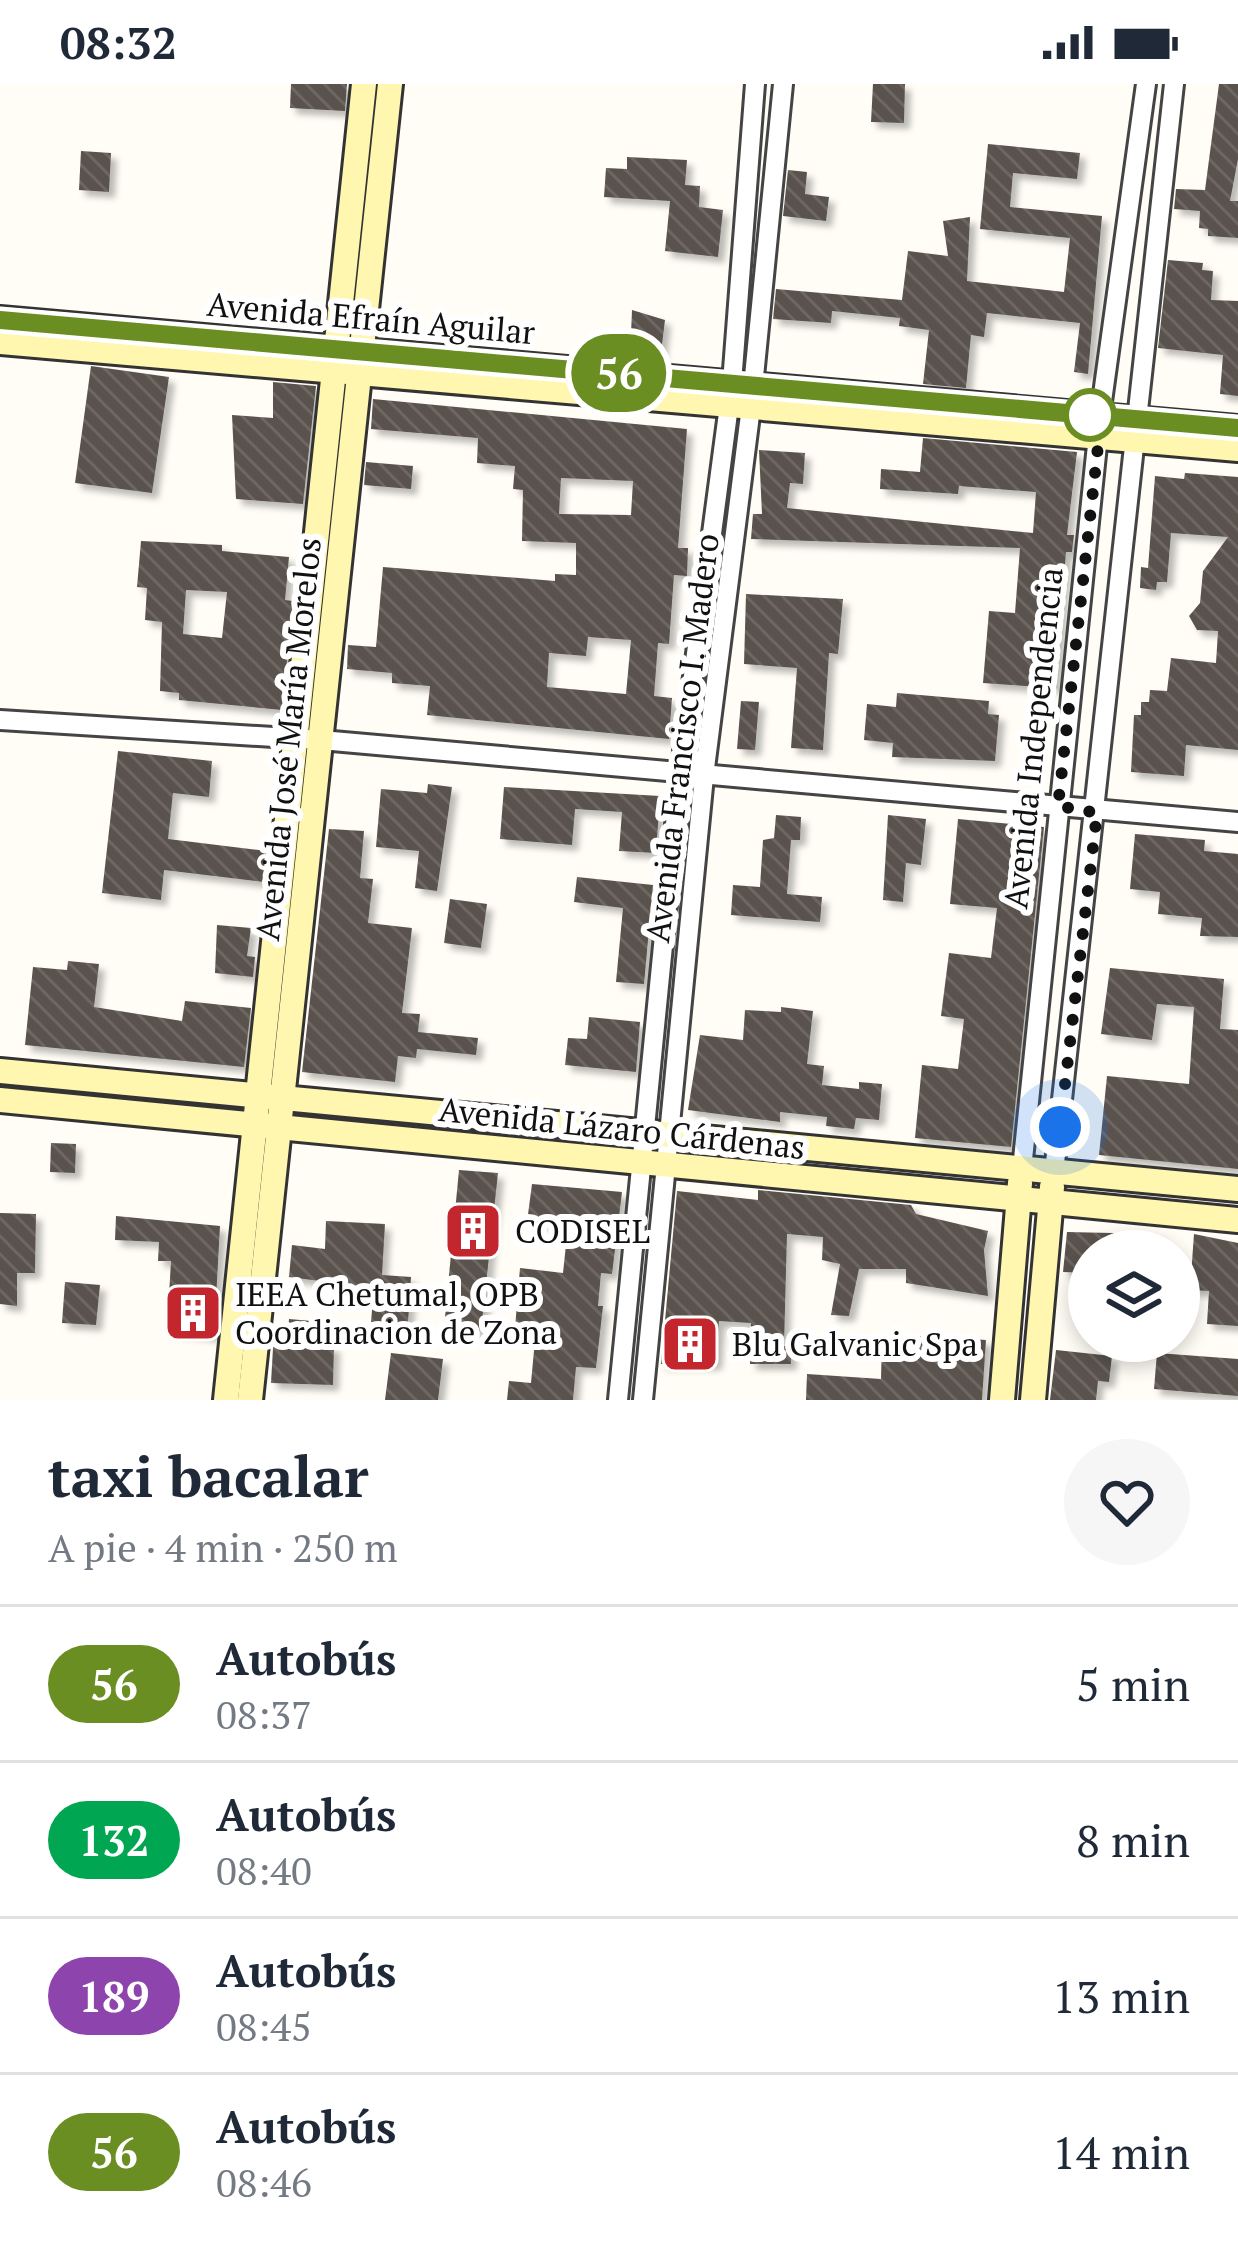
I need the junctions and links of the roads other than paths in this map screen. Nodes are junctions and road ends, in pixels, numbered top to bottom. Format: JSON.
{"nodes":[{"id":1,"x":364,"y":84,"type":"edge"},
{"id":2,"x":390,"y":84,"type":"edge"},
{"id":3,"x":755,"y":84,"type":"edge"},
{"id":4,"x":783,"y":84,"type":"edge"},
{"id":5,"x":1146,"y":84,"type":"edge"},
{"id":6,"x":1174,"y":84,"type":"edge"},
{"id":7,"x":0,"y":320,"type":"edge"},
{"id":8,"x":0,"y":342,"type":"edge"},
{"id":9,"x":348,"y":361,"type":"junction"},
{"id":10,"x":741,"y":395,"type":"junction"},
{"id":11,"x":1100,"y":426,"type":"junction"},
{"id":12,"x":1238,"y":428,"type":"edge"},
{"id":13,"x":1138,"y":430,"type":"junction"},
{"id":14,"x":1238,"y":449,"type":"edge"},
{"id":15,"x":1073,"y":669,"type":"junction"},
{"id":16,"x":1112,"y":674,"type":"junction"},
{"id":17,"x":0,"y":720,"type":"edge"},
{"id":18,"x":308,"y":740,"type":"junction"},
{"id":19,"x":680,"y":774,"type":"junction"},
{"id":20,"x":704,"y":776,"type":"junction"},
{"id":21,"x":1058,"y":806,"type":"junction"},
{"id":22,"x":1097,"y":813,"type":"junction"},
{"id":23,"x":1238,"y":822,"type":"edge"},
{"id":24,"x":0,"y":1071,"type":"edge"},
{"id":25,"x":270,"y":1097,"type":"junction"},
{"id":26,"x":0,"y":1100,"type":"edge"},
{"id":27,"x":267,"y":1126,"type":"junction"},
{"id":28,"x":657,"y":1134,"type":"junction"},
{"id":29,"x":654,"y":1164,"type":"junction"},
{"id":30,"x":1022,"y":1169,"type":"junction"},
{"id":31,"x":1054,"y":1172,"type":"junction"},
{"id":32,"x":1238,"y":1189,"type":"edge"},
{"id":33,"x":1017,"y":1199,"type":"junction"},
{"id":34,"x":1051,"y":1202,"type":"junction"},
{"id":35,"x":1238,"y":1220,"type":"edge"},
{"id":36,"x":226,"y":1400,"type":"edge"},
{"id":37,"x":250,"y":1400,"type":"edge"},
{"id":38,"x":618,"y":1400,"type":"edge"},
{"id":39,"x":643,"y":1400,"type":"edge"},
{"id":40,"x":1002,"y":1400,"type":"edge"},
{"id":41,"x":1033,"y":1400,"type":"edge"}],
"edges":[{"from":1,"to":9,"type":"main road","name":"Avenida José María Morelos"},
{"from":2,"to":9,"type":"main road","name":"Avenida José María Morelos"},
{"from":3,"to":10,"type":"street","name":"Avenida Francisco I. Madero"},
{"from":4,"to":10,"type":"street","name":"Avenida Francisco I. Madero"},
{"from":5,"to":11,"type":"street","name":"Avenida Independencia"},
{"from":6,"to":13,"type":"street"},
{"from":7,"to":9,"type":"main road","name":"Avenida Efraín Aguilar"},
{"from":8,"to":9,"type":"main road","name":"Avenida Efraín Aguilar"},
{"from":9,"to":10,"type":"main road","name":"Avenida Efraín Aguilar"},
{"from":9,"to":18,"type":"main road","name":"Avenida José María Morelos"},
{"from":10,"to":11,"type":"main road","name":"Avenida Efraín Aguilar"},
{"from":10,"to":19,"type":"street","name":"Avenida Francisco I. Madero"},
{"from":10,"to":20,"type":"street","name":"Avenida Francisco I. Madero"},
{"from":11,"to":13,"type":"main road","name":"Avenida Efraín Aguilar"},
{"from":11,"to":15,"type":"street","name":"Avenida Independencia"},
{"from":12,"to":13,"type":"main road","name":"Avenida Efraín Aguilar"},
{"from":13,"to":14,"type":"main road","name":"Avenida Efraín Aguilar"},
{"from":13,"to":16,"type":"street"},
{"from":15,"to":16,"type":"street"},
{"from":15,"to":21,"type":"street","name":"Avenida Independencia"},
{"from":16,"to":22,"type":"street"},
{"from":17,"to":18,"type":"street"},
{"from":18,"to":19,"type":"street"},
{"from":18,"to":25,"type":"main road","name":"Avenida José María Morelos"},
{"from":19,"to":20,"type":"street"},
{"from":19,"to":28,"type":"street","name":"Avenida Francisco I. Madero"},
{"from":20,"to":21,"type":"street"},
{"from":20,"to":28,"type":"street","name":"Avenida Francisco I. Madero"},
{"from":21,"to":22,"type":"street"},
{"from":21,"to":30,"type":"street","name":"Avenida Independencia"},
{"from":22,"to":23,"type":"street"},
{"from":22,"to":31,"type":"street"},
{"from":24,"to":25,"type":"main road","name":"Avenida Lázaro Cárdenas"},
{"from":25,"to":27,"type":"main road","name":"Avenida José María Morelos"},
{"from":25,"to":28,"type":"main road","name":"Avenida Lázaro Cárdenas"},
{"from":26,"to":27,"type":"main road","name":"Avenida Lázaro Cárdenas"},
{"from":27,"to":29,"type":"main road","name":"Avenida Lázaro Cárdenas"},
{"from":27,"to":36,"type":"main road","name":"Avenida José María Morelos"},
{"from":27,"to":37,"type":"main road","name":"Avenida José María Morelos"},
{"from":28,"to":29,"type":"street","name":"Avenida Francisco I. Madero"},
{"from":28,"to":30,"type":"main road","name":"Avenida Lázaro Cárdenas"},
{"from":29,"to":33,"type":"main road","name":"Avenida Lázaro Cárdenas"},
{"from":29,"to":38,"type":"street","name":"Avenida Francisco I. Madero"},
{"from":29,"to":39,"type":"street","name":"Avenida Francisco I. Madero"},
{"from":30,"to":31,"type":"main road","name":"Avenida Lázaro Cárdenas"},
{"from":30,"to":33,"type":"main road","name":"Avenida Independencia"},
{"from":31,"to":32,"type":"main road","name":"Avenida Lázaro Cárdenas"},
{"from":31,"to":34,"type":"main road"},
{"from":33,"to":34,"type":"main road","name":"Avenida Lázaro Cárdenas"},
{"from":33,"to":40,"type":"main road","name":"Avenida Independencia"},
{"from":34,"to":35,"type":"main road","name":"Avenida Lázaro Cárdenas"},
{"from":34,"to":41,"type":"main road"}]}
